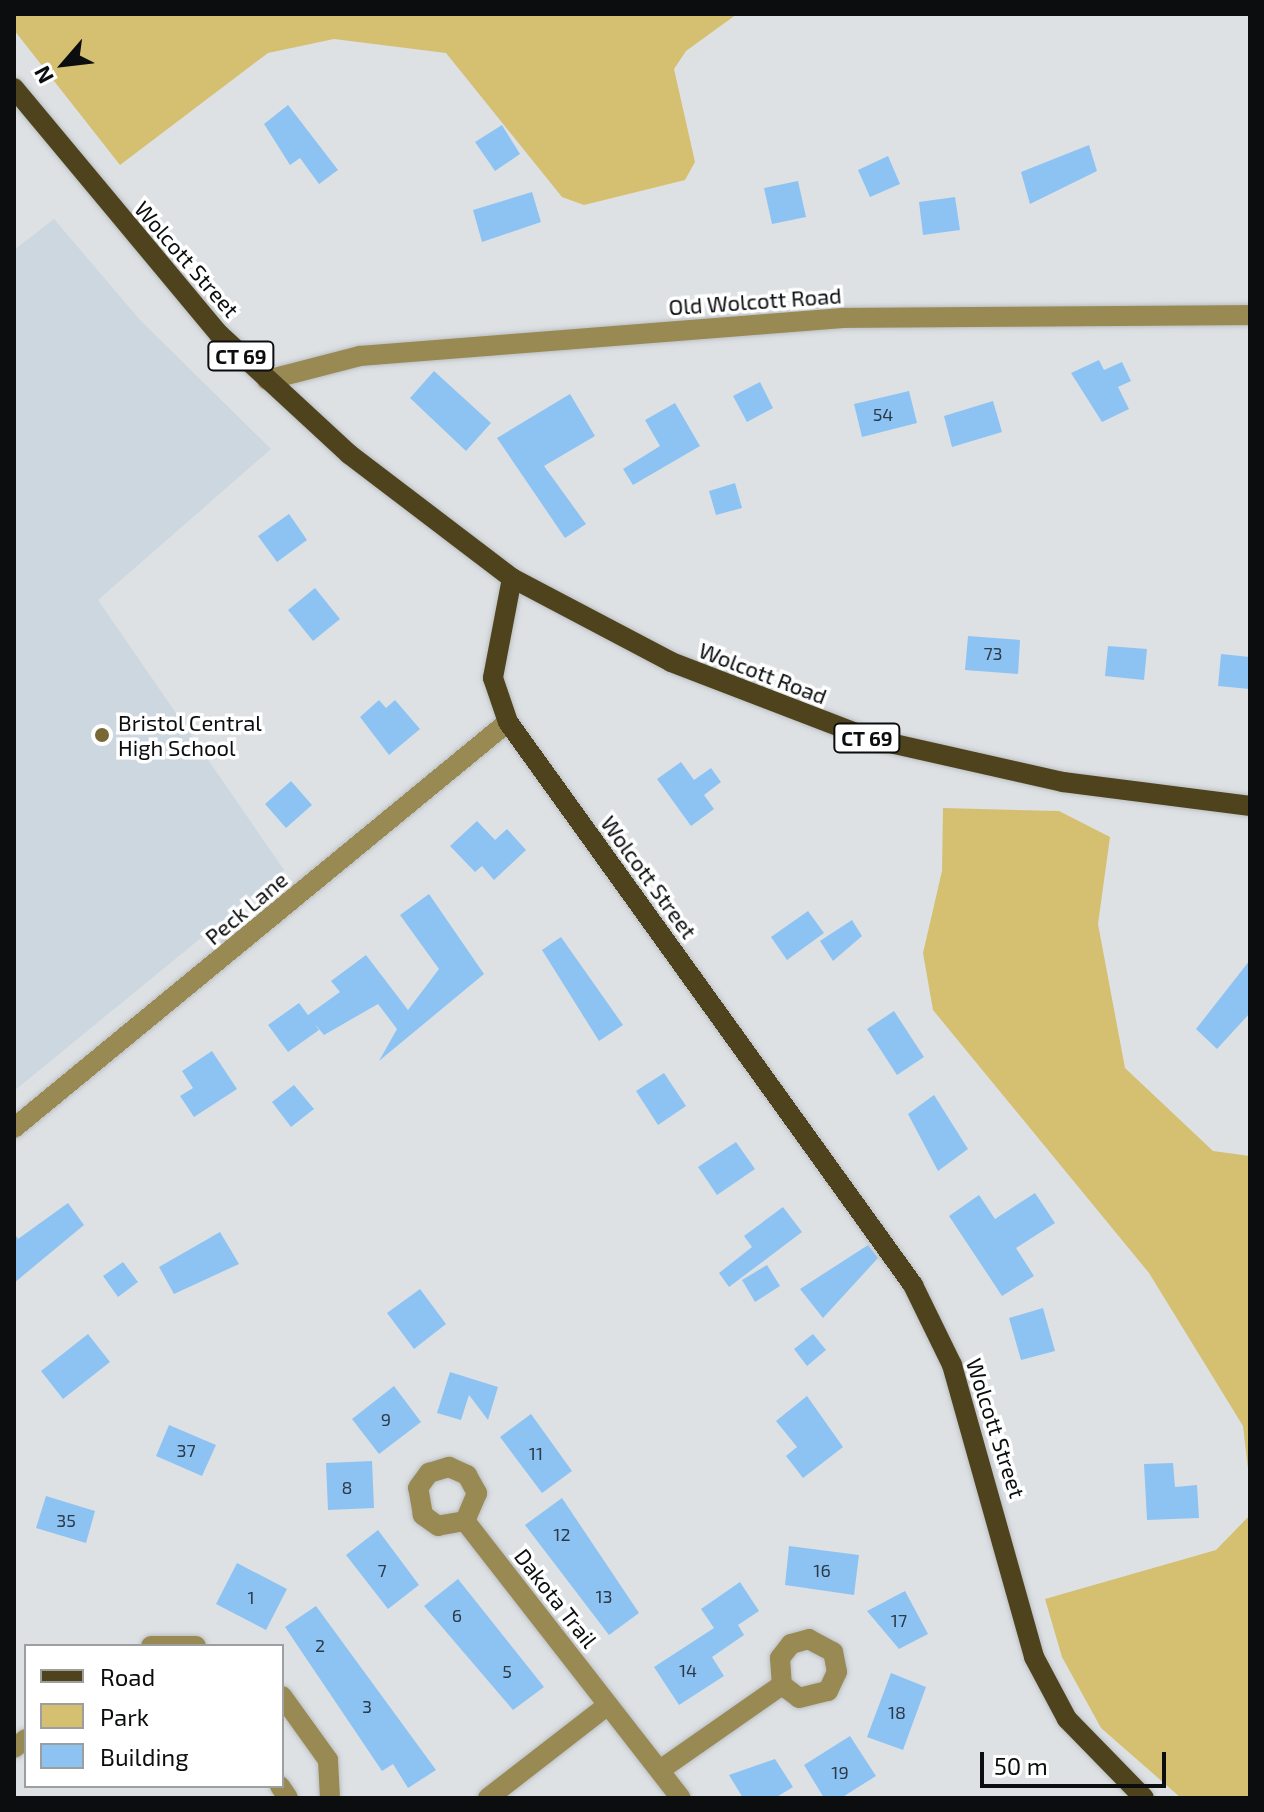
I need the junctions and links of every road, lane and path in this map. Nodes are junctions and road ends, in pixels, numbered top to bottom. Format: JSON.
{"nodes":[{"id":1,"x":14,"y":88,"type":"edge"},
{"id":2,"x":1250,"y":315,"type":"edge"},
{"id":3,"x":267,"y":380,"type":"junction"},
{"id":4,"x":512,"y":578,"type":"junction"},
{"id":5,"x":508,"y":722,"type":"junction"},
{"id":6,"x":1250,"y":806,"type":"edge"},
{"id":7,"x":14,"y":1128,"type":"edge"},
{"id":8,"x":465,"y":1521,"type":"dead end"},
{"id":9,"x":782,"y":1685,"type":"dead end"},
{"id":10,"x":284,"y":1699,"type":"edge"},
{"id":11,"x":608,"y":1705,"type":"junction"},
{"id":12,"x":660,"y":1770,"type":"junction"},
{"id":13,"x":330,"y":1798,"type":"edge"},
{"id":14,"x":488,"y":1798,"type":"edge"},
{"id":15,"x":681,"y":1798,"type":"edge"},
{"id":16,"x":1144,"y":1798,"type":"edge"}],
"edges":[{"from":1,"to":3,"type":"main road","name":"Wolcott Street","number":"CT 69"},
{"from":2,"to":3,"type":"street","name":"Old Wolcott Road"},
{"from":3,"to":4,"type":"main road","name":"Wolcott Street","number":"CT 69"},
{"from":4,"to":5,"type":"main road","name":"Wolcott Street"},
{"from":4,"to":6,"type":"main road","name":"Wolcott Road","number":"CT 69"},
{"from":5,"to":7,"type":"street","name":"Peck Lane"},
{"from":5,"to":16,"type":"main road","name":"Wolcott Street"},
{"from":8,"to":11,"type":"street","name":"Dakota Trail"},
{"from":9,"to":12,"type":"street"},
{"from":10,"to":13,"type":"street"},
{"from":11,"to":12,"type":"street","name":"Dakota Trail"},
{"from":11,"to":14,"type":"street"},
{"from":12,"to":15,"type":"street","name":"Dakota Trail"}]}
